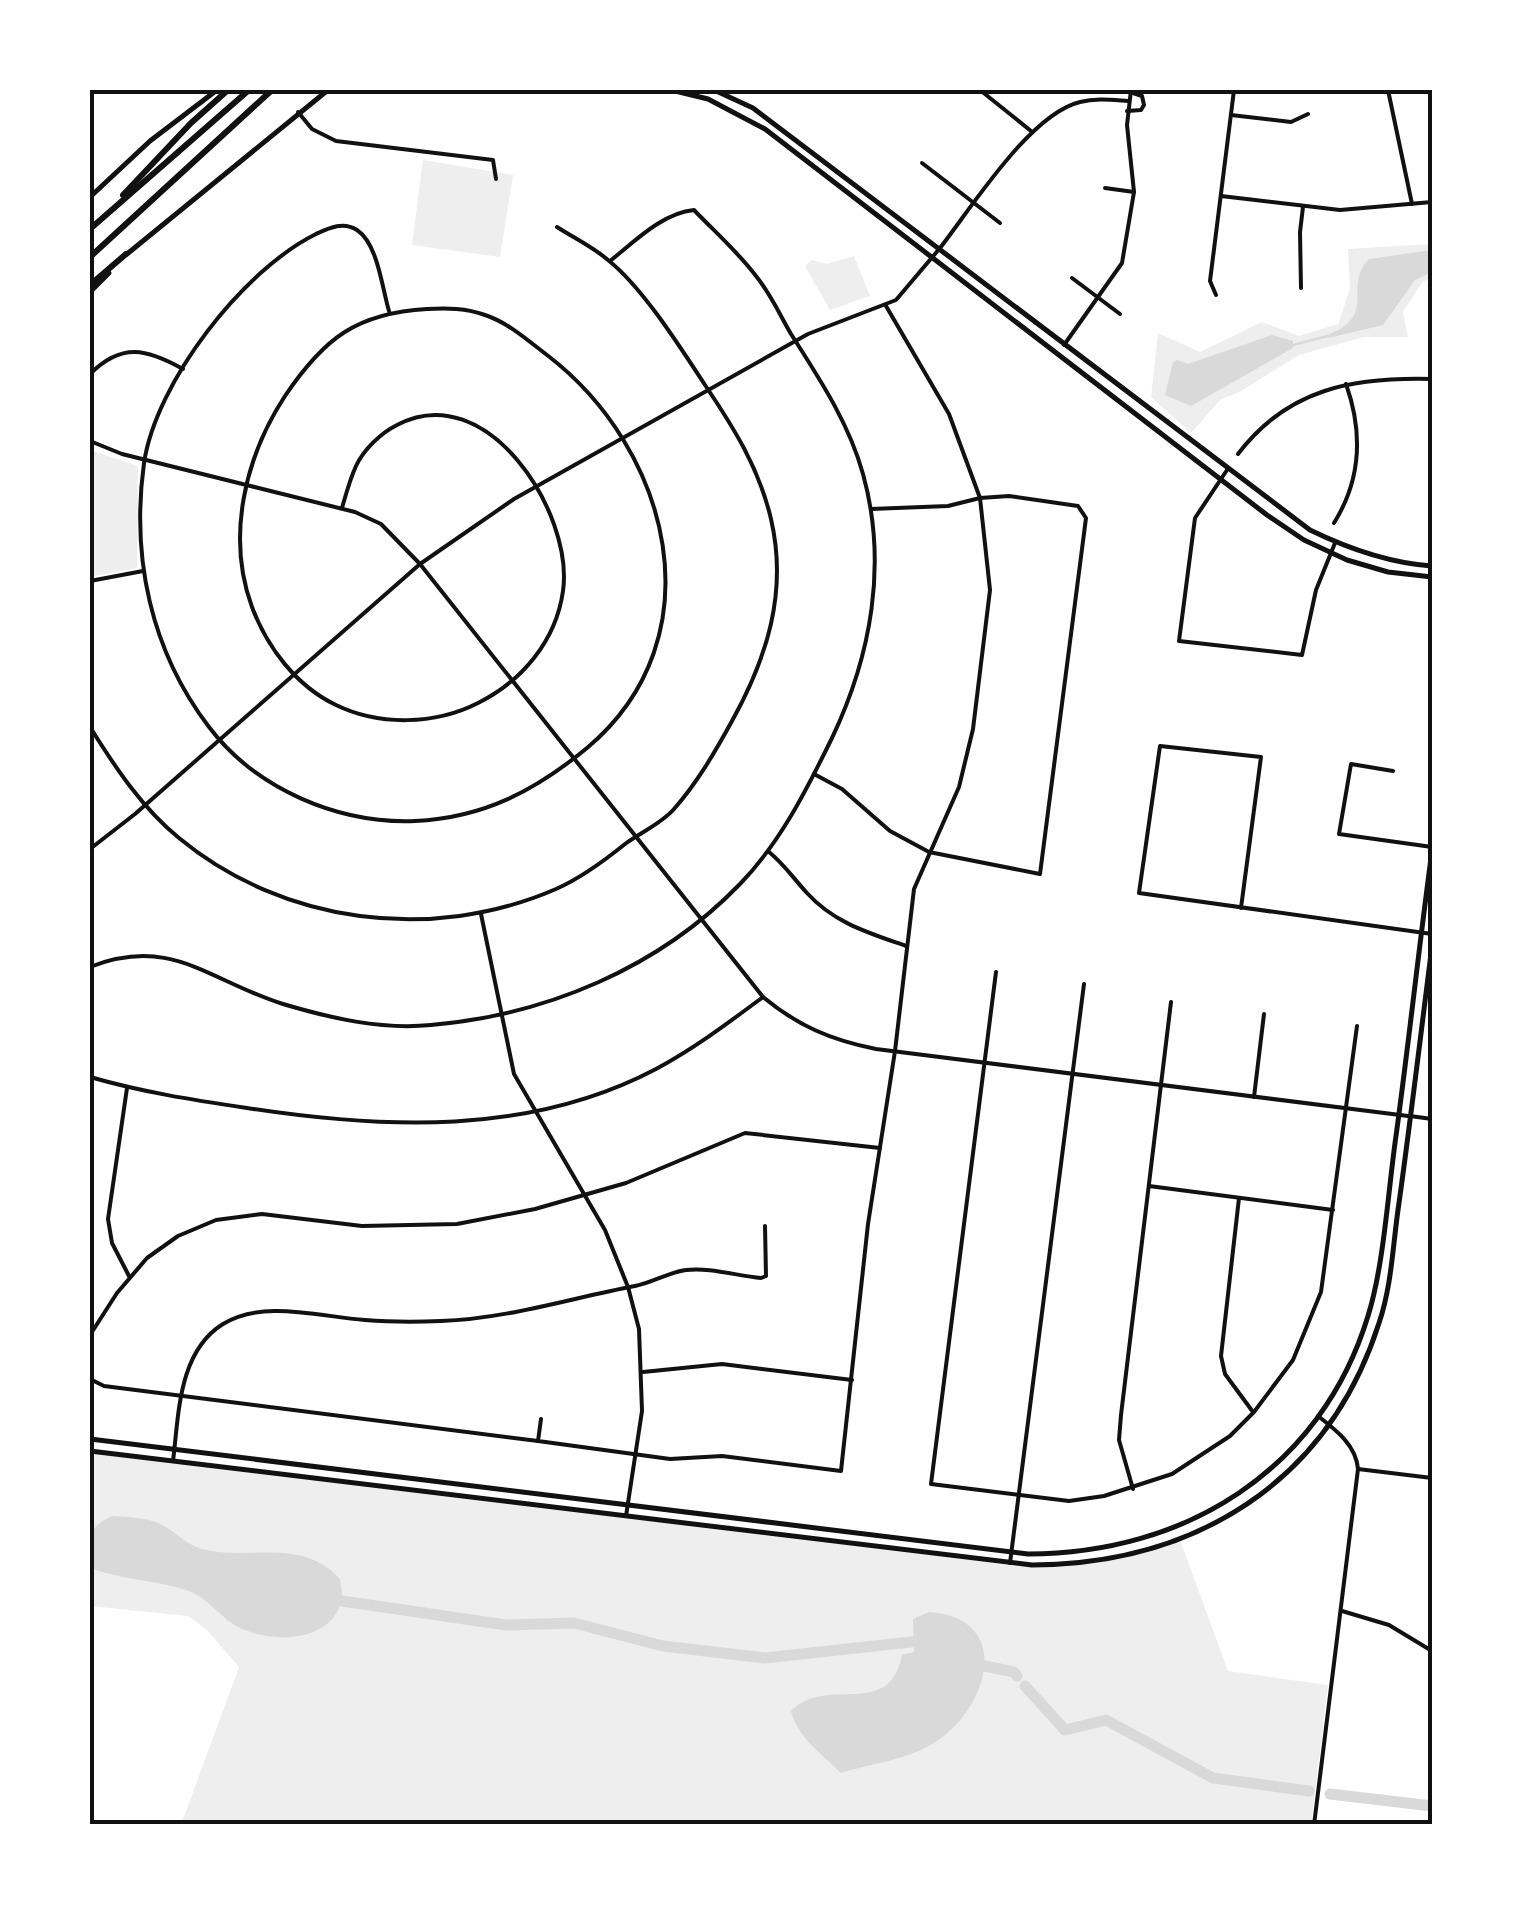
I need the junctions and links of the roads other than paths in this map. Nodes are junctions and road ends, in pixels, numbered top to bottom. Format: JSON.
{"nodes":[{"id":1,"x":217,"y":90,"type":"edge"},
{"id":2,"x":228,"y":90,"type":"edge"},
{"id":3,"x":249,"y":90,"type":"edge"},
{"id":4,"x":272,"y":90,"type":"edge"},
{"id":5,"x":328,"y":90,"type":"edge"},
{"id":6,"x":670,"y":90,"type":"edge"},
{"id":7,"x":714,"y":90,"type":"edge"},
{"id":8,"x":980,"y":90,"type":"edge"},
{"id":9,"x":1234,"y":90,"type":"edge"},
{"id":10,"x":1388,"y":90,"type":"edge"},
{"id":11,"x":1130,"y":91,"type":"edge"},
{"id":12,"x":689,"y":92,"type":"edge"},
{"id":13,"x":1128,"y":101,"type":"junction"},
{"id":14,"x":1127,"y":111,"type":"junction"},
{"id":15,"x":298,"y":112,"type":"junction"},
{"id":16,"x":1308,"y":114,"type":"dead end"},
{"id":17,"x":1231,"y":115,"type":"junction"},
{"id":18,"x":1031,"y":131,"type":"junction"},
{"id":19,"x":823,"y":160,"type":"junction"},
{"id":20,"x":922,"y":163,"type":"dead end"},
{"id":21,"x":816,"y":168,"type":"junction"},
{"id":22,"x":496,"y":180,"type":"dead end"},
{"id":23,"x":1105,"y":188,"type":"dead end"},
{"id":24,"x":1134,"y":192,"type":"junction"},
{"id":25,"x":1220,"y":196,"type":"junction"},
{"id":26,"x":90,"y":197,"type":"edge"},
{"id":27,"x":1432,"y":202,"type":"edge"},
{"id":28,"x":975,"y":204,"type":"junction"},
{"id":29,"x":1412,"y":204,"type":"junction"},
{"id":30,"x":1303,"y":207,"type":"junction"},
{"id":31,"x":1000,"y":223,"type":"dead end"},
{"id":32,"x":93,"y":226,"type":"edge"},
{"id":33,"x":557,"y":227,"type":"dead end"},
{"id":34,"x":940,"y":248,"type":"junction"},
{"id":35,"x":126,"y":254,"type":"joint"},
{"id":36,"x":90,"y":257,"type":"edge"},
{"id":37,"x":932,"y":258,"type":"junction"},
{"id":38,"x":610,"y":260,"type":"junction"},
{"id":39,"x":1072,"y":278,"type":"dead end"},
{"id":40,"x":90,"y":288,"type":"edge"},
{"id":41,"x":1301,"y":288,"type":"dead end"},
{"id":42,"x":1216,"y":295,"type":"dead end"},
{"id":43,"x":1099,"y":299,"type":"junction"},
{"id":44,"x":886,"y":306,"type":"junction"},
{"id":45,"x":389,"y":311,"type":"junction"},
{"id":46,"x":1120,"y":314,"type":"dead end"},
{"id":47,"x":796,"y":341,"type":"junction"},
{"id":48,"x":1064,"y":345,"type":"junction"},
{"id":49,"x":184,"y":369,"type":"junction"},
{"id":50,"x":90,"y":374,"type":"edge"},
{"id":51,"x":1432,"y":380,"type":"edge"},
{"id":52,"x":1346,"y":384,"type":"junction"},
{"id":53,"x":708,"y":390,"type":"junction"},
{"id":54,"x":624,"y":437,"type":"junction"},
{"id":55,"x":90,"y":441,"type":"edge"},
{"id":56,"x":1238,"y":454,"type":"dead end"},
{"id":57,"x":144,"y":460,"type":"junction"},
{"id":58,"x":1226,"y":470,"type":"junction"},
{"id":59,"x":1219,"y":478,"type":"junction"},
{"id":60,"x":246,"y":485,"type":"junction"},
{"id":61,"x":537,"y":487,"type":"junction"},
{"id":62,"x":980,"y":498,"type":"junction"},
{"id":63,"x":342,"y":508,"type":"junction"},
{"id":64,"x":871,"y":508,"type":"junction"},
{"id":65,"x":1334,"y":522,"type":"dead end"},
{"id":66,"x":1335,"y":543,"type":"junction"},
{"id":67,"x":1331,"y":552,"type":"junction"},
{"id":68,"x":420,"y":564,"type":"junction"},
{"id":69,"x":1432,"y":566,"type":"edge"},
{"id":70,"x":143,"y":572,"type":"junction"},
{"id":71,"x":1432,"y":578,"type":"edge"},
{"id":72,"x":90,"y":581,"type":"edge"},
{"id":73,"x":293,"y":674,"type":"junction"},
{"id":74,"x":511,"y":683,"type":"junction"},
{"id":75,"x":90,"y":727,"type":"edge"},
{"id":76,"x":218,"y":739,"type":"junction"},
{"id":77,"x":573,"y":759,"type":"junction"},
{"id":78,"x":1393,"y":771,"type":"dead end"},
{"id":79,"x":814,"y":774,"type":"junction"},
{"id":80,"x":145,"y":804,"type":"junction"},
{"id":81,"x":635,"y":837,"type":"junction"},
{"id":82,"x":90,"y":849,"type":"edge"},
{"id":83,"x":1432,"y":849,"type":"edge"},
{"id":84,"x":768,"y":850,"type":"junction"},
{"id":85,"x":929,"y":852,"type":"junction"},
{"id":86,"x":1241,"y":908,"type":"junction"},
{"id":87,"x":480,"y":914,"type":"junction"},
{"id":88,"x":700,"y":919,"type":"junction"},
{"id":89,"x":1421,"y":932,"type":"junction"},
{"id":90,"x":1432,"y":934,"type":"edge"},
{"id":91,"x":906,"y":946,"type":"junction"},
{"id":92,"x":1432,"y":946,"type":"edge"},
{"id":93,"x":90,"y":967,"type":"edge"},
{"id":94,"x":996,"y":972,"type":"dead end"},
{"id":95,"x":1084,"y":984,"type":"dead end"},
{"id":96,"x":763,"y":996,"type":"junction"},
{"id":97,"x":1171,"y":1002,"type":"dead end"},
{"id":98,"x":1264,"y":1014,"type":"dead end"},
{"id":99,"x":500,"y":1016,"type":"junction"},
{"id":100,"x":1356,"y":1026,"type":"dead end"},
{"id":101,"x":895,"y":1051,"type":"junction"},
{"id":102,"x":985,"y":1061,"type":"junction"},
{"id":103,"x":1073,"y":1073,"type":"junction"},
{"id":104,"x":90,"y":1077,"type":"edge"},
{"id":105,"x":1160,"y":1084,"type":"junction"},
{"id":106,"x":127,"y":1088,"type":"junction"},
{"id":107,"x":1254,"y":1097,"type":"junction"},
{"id":108,"x":1346,"y":1108,"type":"junction"},
{"id":109,"x":533,"y":1110,"type":"junction"},
{"id":110,"x":1399,"y":1115,"type":"junction"},
{"id":111,"x":1410,"y":1116,"type":"junction"},
{"id":112,"x":1432,"y":1119,"type":"edge"},
{"id":113,"x":880,"y":1148,"type":"junction"},
{"id":114,"x":1148,"y":1186,"type":"junction"},
{"id":115,"x":585,"y":1195,"type":"junction"},
{"id":116,"x":1239,"y":1198,"type":"junction"},
{"id":117,"x":1333,"y":1210,"type":"junction"},
{"id":118,"x":765,"y":1226,"type":"dead end"},
{"id":119,"x":130,"y":1276,"type":"junction"},
{"id":120,"x":628,"y":1286,"type":"junction"},
{"id":121,"x":90,"y":1334,"type":"edge"},
{"id":122,"x":643,"y":1372,"type":"junction"},
{"id":123,"x":90,"y":1379,"type":"edge"},
{"id":124,"x":852,"y":1380,"type":"junction"},
{"id":125,"x":181,"y":1396,"type":"junction"},
{"id":126,"x":1254,"y":1412,"type":"junction"},
{"id":127,"x":1318,"y":1416,"type":"junction"},
{"id":128,"x":541,"y":1419,"type":"dead end"},
{"id":129,"x":1328,"y":1424,"type":"junction"},
{"id":130,"x":90,"y":1439,"type":"edge"},
{"id":131,"x":538,"y":1441,"type":"junction"},
{"id":132,"x":174,"y":1450,"type":"junction"},
{"id":133,"x":90,"y":1451,"type":"edge"},
{"id":134,"x":636,"y":1453,"type":"junction"},
{"id":135,"x":173,"y":1461,"type":"junction"},
{"id":136,"x":1358,"y":1469,"type":"junction"},
{"id":137,"x":1432,"y":1478,"type":"edge"},
{"id":138,"x":1133,"y":1488,"type":"junction"},
{"id":139,"x":1020,"y":1497,"type":"junction"},
{"id":140,"x":627,"y":1505,"type":"junction"},
{"id":141,"x":626,"y":1516,"type":"junction"},
{"id":142,"x":1013,"y":1553,"type":"junction"},
{"id":143,"x":1010,"y":1563,"type":"junction"},
{"id":144,"x":1340,"y":1610,"type":"junction"},
{"id":145,"x":1432,"y":1651,"type":"edge"},
{"id":146,"x":1314,"y":1825,"type":"edge"}],
"edges":[{"from":1,"to":26,"type":"main road"},
{"from":2,"to":32,"type":"highway"},
{"from":3,"to":32,"type":"highway"},
{"from":4,"to":36,"type":"highway"},
{"from":5,"to":15,"type":"main road"},
{"from":6,"to":12,"type":"main road"},
{"from":7,"to":19,"type":"main road"},
{"from":8,"to":18,"type":"street"},
{"from":9,"to":17,"type":"street"},
{"from":10,"to":29,"type":"street"},
{"from":11,"to":13,"type":"street"},
{"from":11,"to":14,"type":"street"},
{"from":12,"to":21,"type":"main road"},
{"from":13,"to":14,"type":"street"},
{"from":13,"to":18,"type":"street"},
{"from":14,"to":24,"type":"street"},
{"from":15,"to":22,"type":"street"},
{"from":15,"to":35,"type":"main road"},
{"from":16,"to":17,"type":"street"},
{"from":17,"to":25,"type":"street"},
{"from":18,"to":28,"type":"street"},
{"from":19,"to":21,"type":"main road"},
{"from":19,"to":34,"type":"main road"},
{"from":20,"to":28,"type":"street"},
{"from":21,"to":37,"type":"main road"},
{"from":23,"to":24,"type":"street"},
{"from":24,"to":43,"type":"street"},
{"from":25,"to":30,"type":"street"},
{"from":25,"to":42,"type":"street"},
{"from":27,"to":29,"type":"street"},
{"from":28,"to":31,"type":"street"},
{"from":28,"to":34,"type":"street"},
{"from":29,"to":30,"type":"street"},
{"from":30,"to":41,"type":"street"},
{"from":33,"to":38,"type":"street"},
{"from":34,"to":37,"type":"street"},
{"from":34,"to":48,"type":"main road"},
{"from":35,"to":40,"type":"highway"},
{"from":37,"to":44,"type":"street"},
{"from":37,"to":59,"type":"main road"},
{"from":38,"to":47,"type":"street"},
{"from":38,"to":53,"type":"street"},
{"from":39,"to":43,"type":"street"},
{"from":43,"to":46,"type":"street"},
{"from":43,"to":48,"type":"street"},
{"from":44,"to":47,"type":"street"},
{"from":44,"to":62,"type":"street"},
{"from":45,"to":49,"type":"street"},
{"from":45,"to":54,"type":"street"},
{"from":45,"to":60,"type":"street"},
{"from":47,"to":53,"type":"street"},
{"from":47,"to":64,"type":"street"},
{"from":48,"to":58,"type":"main road"},
{"from":49,"to":50,"type":"street"},
{"from":49,"to":57,"type":"street"},
{"from":51,"to":52,"type":"street"},
{"from":52,"to":56,"type":"street"},
{"from":52,"to":65,"type":"street"},
{"from":53,"to":54,"type":"street"},
{"from":53,"to":81,"type":"street"},
{"from":54,"to":61,"type":"street"},
{"from":54,"to":77,"type":"street"},
{"from":55,"to":57,"type":"street"},
{"from":57,"to":60,"type":"street"},
{"from":57,"to":70,"type":"street"},
{"from":58,"to":59,"type":"street"},
{"from":58,"to":66,"type":"main road"},
{"from":59,"to":67,"type":"main road"},
{"from":59,"to":67,"type":"street"},
{"from":60,"to":63,"type":"street"},
{"from":60,"to":73,"type":"street"},
{"from":61,"to":63,"type":"street"},
{"from":61,"to":68,"type":"street"},
{"from":61,"to":74,"type":"street"},
{"from":62,"to":64,"type":"street"},
{"from":62,"to":85,"type":"street"},
{"from":62,"to":85,"type":"street"},
{"from":63,"to":68,"type":"street"},
{"from":64,"to":79,"type":"street"},
{"from":66,"to":67,"type":"street"},
{"from":66,"to":69,"type":"main road"},
{"from":67,"to":71,"type":"main road"},
{"from":68,"to":73,"type":"street"},
{"from":68,"to":74,"type":"street"},
{"from":70,"to":72,"type":"street"},
{"from":70,"to":76,"type":"street"},
{"from":73,"to":74,"type":"street"},
{"from":73,"to":76,"type":"street"},
{"from":74,"to":77,"type":"street"},
{"from":75,"to":80,"type":"street"},
{"from":76,"to":77,"type":"street"},
{"from":76,"to":80,"type":"street"},
{"from":77,"to":81,"type":"street"},
{"from":78,"to":83,"type":"street"},
{"from":79,"to":84,"type":"street"},
{"from":79,"to":85,"type":"street"},
{"from":80,"to":82,"type":"street"},
{"from":80,"to":87,"type":"street"},
{"from":81,"to":87,"type":"street"},
{"from":81,"to":88,"type":"street"},
{"from":83,"to":89,"type":"main road"},
{"from":84,"to":88,"type":"street"},
{"from":84,"to":91,"type":"street"},
{"from":85,"to":91,"type":"street"},
{"from":86,"to":86,"type":"street"},
{"from":86,"to":89,"type":"street"},
{"from":87,"to":99,"type":"street"},
{"from":88,"to":96,"type":"street"},
{"from":88,"to":99,"type":"street"},
{"from":89,"to":90,"type":"street"},
{"from":89,"to":110,"type":"main road"},
{"from":91,"to":101,"type":"street"},
{"from":92,"to":111,"type":"main road"},
{"from":93,"to":99,"type":"street"},
{"from":94,"to":102,"type":"street"},
{"from":95,"to":103,"type":"street"},
{"from":96,"to":101,"type":"street"},
{"from":96,"to":109,"type":"street"},
{"from":97,"to":105,"type":"street"},
{"from":98,"to":107,"type":"street"},
{"from":99,"to":109,"type":"street"},
{"from":100,"to":108,"type":"street"},
{"from":101,"to":102,"type":"street"},
{"from":101,"to":113,"type":"street"},
{"from":102,"to":103,"type":"street"},
{"from":102,"to":139,"type":"street"},
{"from":103,"to":105,"type":"street"},
{"from":103,"to":139,"type":"street"},
{"from":104,"to":106,"type":"street"},
{"from":105,"to":107,"type":"street"},
{"from":105,"to":114,"type":"street"},
{"from":106,"to":109,"type":"street"},
{"from":106,"to":119,"type":"street"},
{"from":107,"to":108,"type":"street"},
{"from":108,"to":110,"type":"street"},
{"from":108,"to":117,"type":"street"},
{"from":109,"to":115,"type":"street"},
{"from":110,"to":111,"type":"street"},
{"from":110,"to":127,"type":"main road"},
{"from":111,"to":112,"type":"street"},
{"from":111,"to":129,"type":"main road"},
{"from":113,"to":115,"type":"street"},
{"from":113,"to":124,"type":"street"},
{"from":114,"to":116,"type":"street"},
{"from":114,"to":138,"type":"street"},
{"from":115,"to":119,"type":"street"},
{"from":115,"to":120,"type":"street"},
{"from":116,"to":117,"type":"street"},
{"from":116,"to":126,"type":"street"},
{"from":117,"to":126,"type":"street"},
{"from":118,"to":120,"type":"street"},
{"from":119,"to":121,"type":"street"},
{"from":120,"to":122,"type":"street"},
{"from":120,"to":125,"type":"street"},
{"from":122,"to":124,"type":"street"},
{"from":122,"to":134,"type":"street"},
{"from":123,"to":125,"type":"street"},
{"from":124,"to":134,"type":"street"},
{"from":125,"to":131,"type":"street"},
{"from":125,"to":132,"type":"street"},
{"from":126,"to":138,"type":"street"},
{"from":127,"to":129,"type":"street"},
{"from":127,"to":142,"type":"main road"},
{"from":128,"to":131,"type":"street"},
{"from":129,"to":136,"type":"street"},
{"from":129,"to":143,"type":"main road"},
{"from":130,"to":132,"type":"main road"},
{"from":131,"to":134,"type":"street"},
{"from":132,"to":135,"type":"street"},
{"from":132,"to":140,"type":"main road"},
{"from":133,"to":135,"type":"main road"},
{"from":134,"to":140,"type":"street"},
{"from":135,"to":141,"type":"main road"},
{"from":136,"to":137,"type":"street"},
{"from":136,"to":144,"type":"street"},
{"from":138,"to":139,"type":"street"},
{"from":139,"to":142,"type":"street"},
{"from":140,"to":141,"type":"street"},
{"from":140,"to":142,"type":"main road"},
{"from":141,"to":143,"type":"main road"},
{"from":142,"to":143,"type":"street"},
{"from":144,"to":145,"type":"street"},
{"from":144,"to":146,"type":"street"}]}
